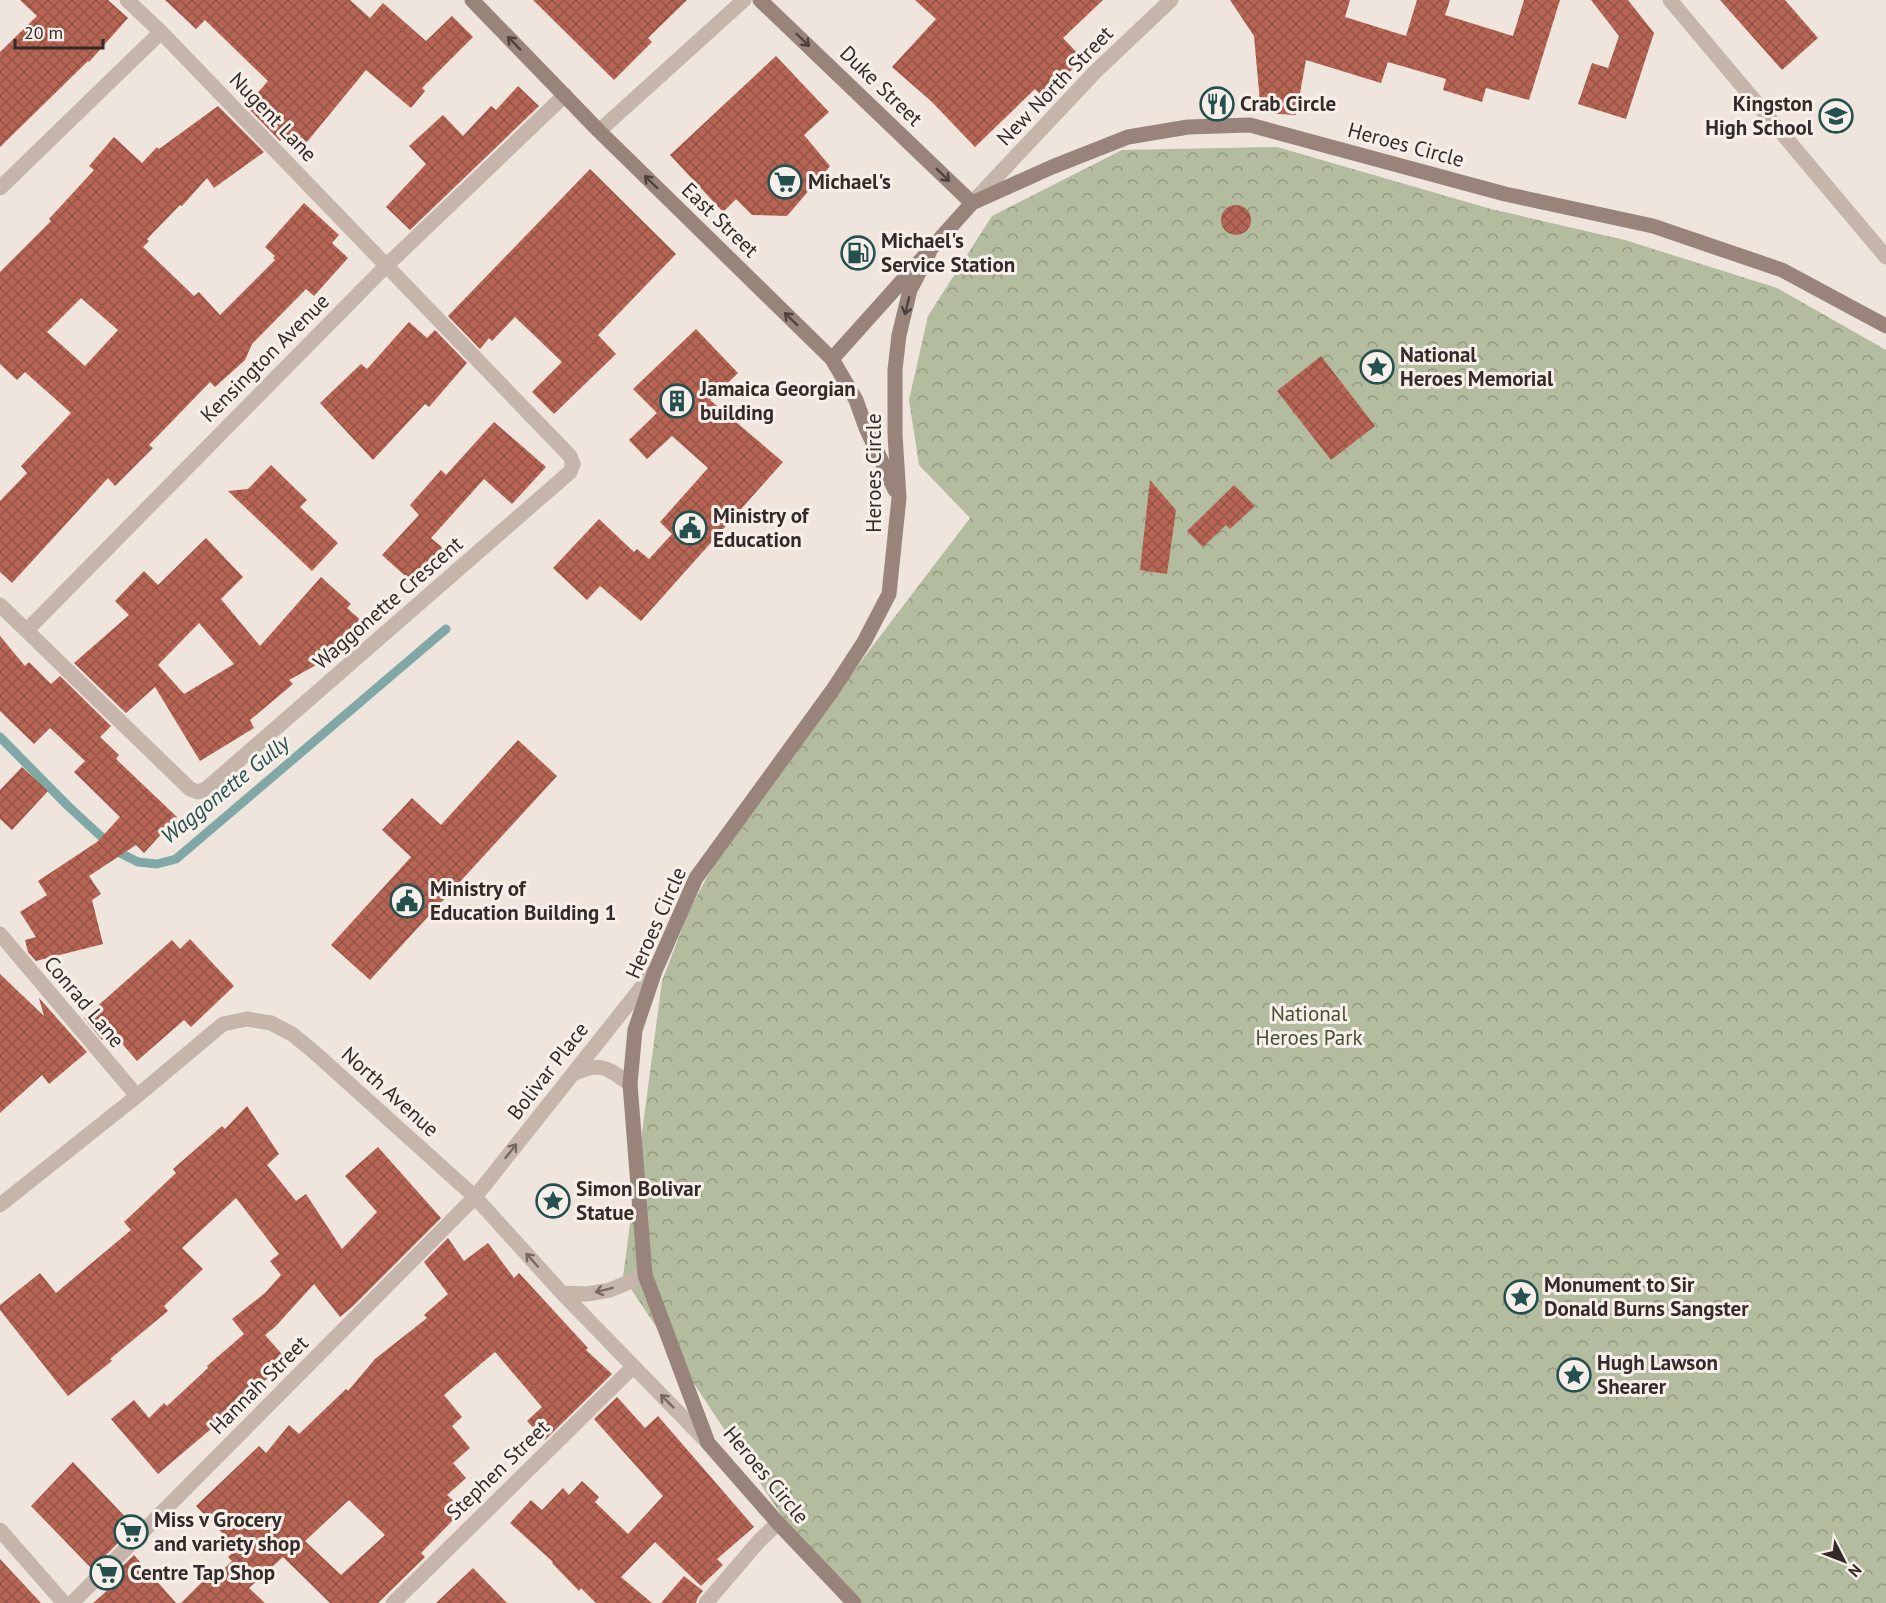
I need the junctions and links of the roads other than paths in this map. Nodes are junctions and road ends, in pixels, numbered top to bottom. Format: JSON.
{"nodes":[{"id":1,"x":127,"y":0,"type":"edge"},
{"id":2,"x":472,"y":0,"type":"edge"},
{"id":3,"x":744,"y":0,"type":"edge"},
{"id":4,"x":760,"y":0,"type":"edge"},
{"id":5,"x":1171,"y":0,"type":"edge"},
{"id":6,"x":1670,"y":0,"type":"edge"},
{"id":7,"x":161,"y":32,"type":"junction"},
{"id":8,"x":565,"y":95,"type":"junction"},
{"id":9,"x":599,"y":131,"type":"junction"},
{"id":10,"x":0,"y":188,"type":"edge"},
{"id":11,"x":972,"y":203,"type":"junction"},
{"id":12,"x":929,"y":253,"type":"junction"},
{"id":13,"x":1886,"y":257,"type":"edge"},
{"id":14,"x":387,"y":265,"type":"junction"},
{"id":15,"x":1886,"y":326,"type":"edge"},
{"id":16,"x":832,"y":359,"type":"junction"},
{"id":17,"x":898,"y":490,"type":"junction"},
{"id":18,"x":0,"y":605,"type":"edge"},
{"id":19,"x":27,"y":630,"type":"junction"},
{"id":20,"x":0,"y":934,"type":"edge"},
{"id":21,"x":655,"y":971,"type":"junction"},
{"id":22,"x":572,"y":1075,"type":"junction"},
{"id":23,"x":630,"y":1084,"type":"junction"},
{"id":24,"x":137,"y":1096,"type":"junction"},
{"id":25,"x":475,"y":1197,"type":"junction"},
{"id":26,"x":0,"y":1206,"type":"edge"},
{"id":27,"x":645,"y":1275,"type":"junction"},
{"id":28,"x":562,"y":1293,"type":"junction"},
{"id":29,"x":633,"y":1367,"type":"junction"},
{"id":30,"x":708,"y":1443,"type":"junction"},
{"id":31,"x":778,"y":1523,"type":"junction"},
{"id":32,"x":0,"y":1530,"type":"edge"},
{"id":33,"x":64,"y":1603,"type":"edge"},
{"id":34,"x":72,"y":1603,"type":"edge"},
{"id":35,"x":393,"y":1603,"type":"edge"},
{"id":36,"x":706,"y":1603,"type":"edge"},
{"id":37,"x":854,"y":1603,"type":"edge"}],
"edges":[{"from":1,"to":7,"type":"street","name":"Nugent Lane"},
{"from":8,"to":2,"type":"main road","name":"East Street","one_way":true},
{"from":3,"to":9,"type":"street"},
{"from":4,"to":11,"type":"main road","name":"Duke Street","one_way":true},
{"from":5,"to":11,"type":"street","name":"New North Street"},
{"from":6,"to":13,"type":"street"},
{"from":7,"to":10,"type":"street"},
{"from":7,"to":14,"type":"street","name":"Nugent Lane"},
{"from":8,"to":9,"type":"main road","name":"East Street"},
{"from":8,"to":14,"type":"street","name":"Kensington Avenue"},
{"from":16,"to":9,"type":"main road","name":"East Street","one_way":true},
{"from":11,"to":12,"type":"main road","name":"Heroes Circle"},
{"from":11,"to":15,"type":"main road","name":"Heroes Circle"},
{"from":12,"to":16,"type":"main road","name":"Heroes Circle"},
{"from":12,"to":17,"type":"main road","name":"Heroes Circle","one_way":true},
{"from":14,"to":19,"type":"street","name":"Kensington Avenue"},
{"from":14,"to":19,"type":"street","name":"Waggonette Crescent"},
{"from":16,"to":17,"type":"main road","name":"East Street"},
{"from":17,"to":21,"type":"main road","name":"Heroes Circle"},
{"from":18,"to":19,"type":"street"},
{"from":20,"to":24,"type":"street","name":"Conrad Lane"},
{"from":21,"to":22,"type":"street","name":"Bolivar Place"},
{"from":21,"to":23,"type":"main road","name":"Heroes Circle"},
{"from":22,"to":23,"type":"street"},
{"from":25,"to":22,"type":"street","name":"Bolivar Place","one_way":true},
{"from":23,"to":27,"type":"main road","name":"Heroes Circle"},
{"from":24,"to":25,"type":"street","name":"North Avenue"},
{"from":24,"to":26,"type":"street","name":"North Avenue"},
{"from":28,"to":25,"type":"street","name":"North Avenue","one_way":true},
{"from":25,"to":34,"type":"street","name":"Hannah Street"},
{"from":27,"to":28,"type":"street","one_way":true},
{"from":27,"to":30,"type":"main road","name":"Heroes Circle"},
{"from":28,"to":29,"type":"street","name":"North Avenue"},
{"from":30,"to":29,"type":"street","name":"North Avenue","one_way":true},
{"from":29,"to":35,"type":"street","name":"Stephen Street"},
{"from":30,"to":31,"type":"main road","name":"Heroes Circle"},
{"from":31,"to":36,"type":"street"},
{"from":31,"to":37,"type":"main road","name":"Heroes Circle"},
{"from":32,"to":33,"type":"street"}]}
